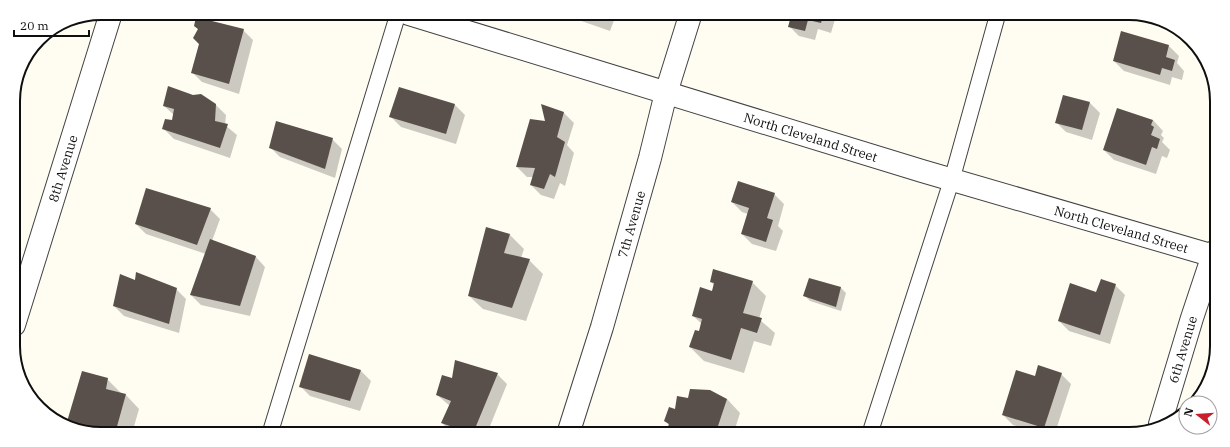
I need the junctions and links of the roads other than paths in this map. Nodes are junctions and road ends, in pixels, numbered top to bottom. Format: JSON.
{"nodes":[{"id":1,"x":109,"y":20,"type":"edge"},
{"id":2,"x":396,"y":20,"type":"edge"},
{"id":3,"x":429,"y":20,"type":"edge"},
{"id":4,"x":689,"y":20,"type":"edge"},
{"id":5,"x":996,"y":20,"type":"edge"},
{"id":6,"x":666,"y":93,"type":"junction"},
{"id":7,"x":952,"y":179,"type":"junction"},
{"id":8,"x":1210,"y":253,"type":"edge"},
{"id":9,"x":1210,"y":266,"type":"edge"},
{"id":10,"x":20,"y":306,"type":"edge"},
{"id":11,"x":1161,"y":420,"type":"edge"},
{"id":12,"x":272,"y":427,"type":"edge"},
{"id":13,"x":571,"y":427,"type":"edge"},
{"id":14,"x":872,"y":427,"type":"edge"}],
"edges":[{"from":1,"to":10,"type":"street","name":"8th Avenue"},
{"from":2,"to":12,"type":"lane"},
{"from":3,"to":6,"type":"street","name":"North Cleveland Street"},
{"from":4,"to":6,"type":"street","name":"7th Avenue"},
{"from":5,"to":7,"type":"lane"},
{"from":6,"to":7,"type":"street","name":"North Cleveland Street"},
{"from":6,"to":13,"type":"street","name":"7th Avenue"},
{"from":7,"to":8,"type":"street","name":"North Cleveland Street"},
{"from":7,"to":14,"type":"lane"},
{"from":9,"to":11,"type":"street","name":"6th Avenue"}]}
